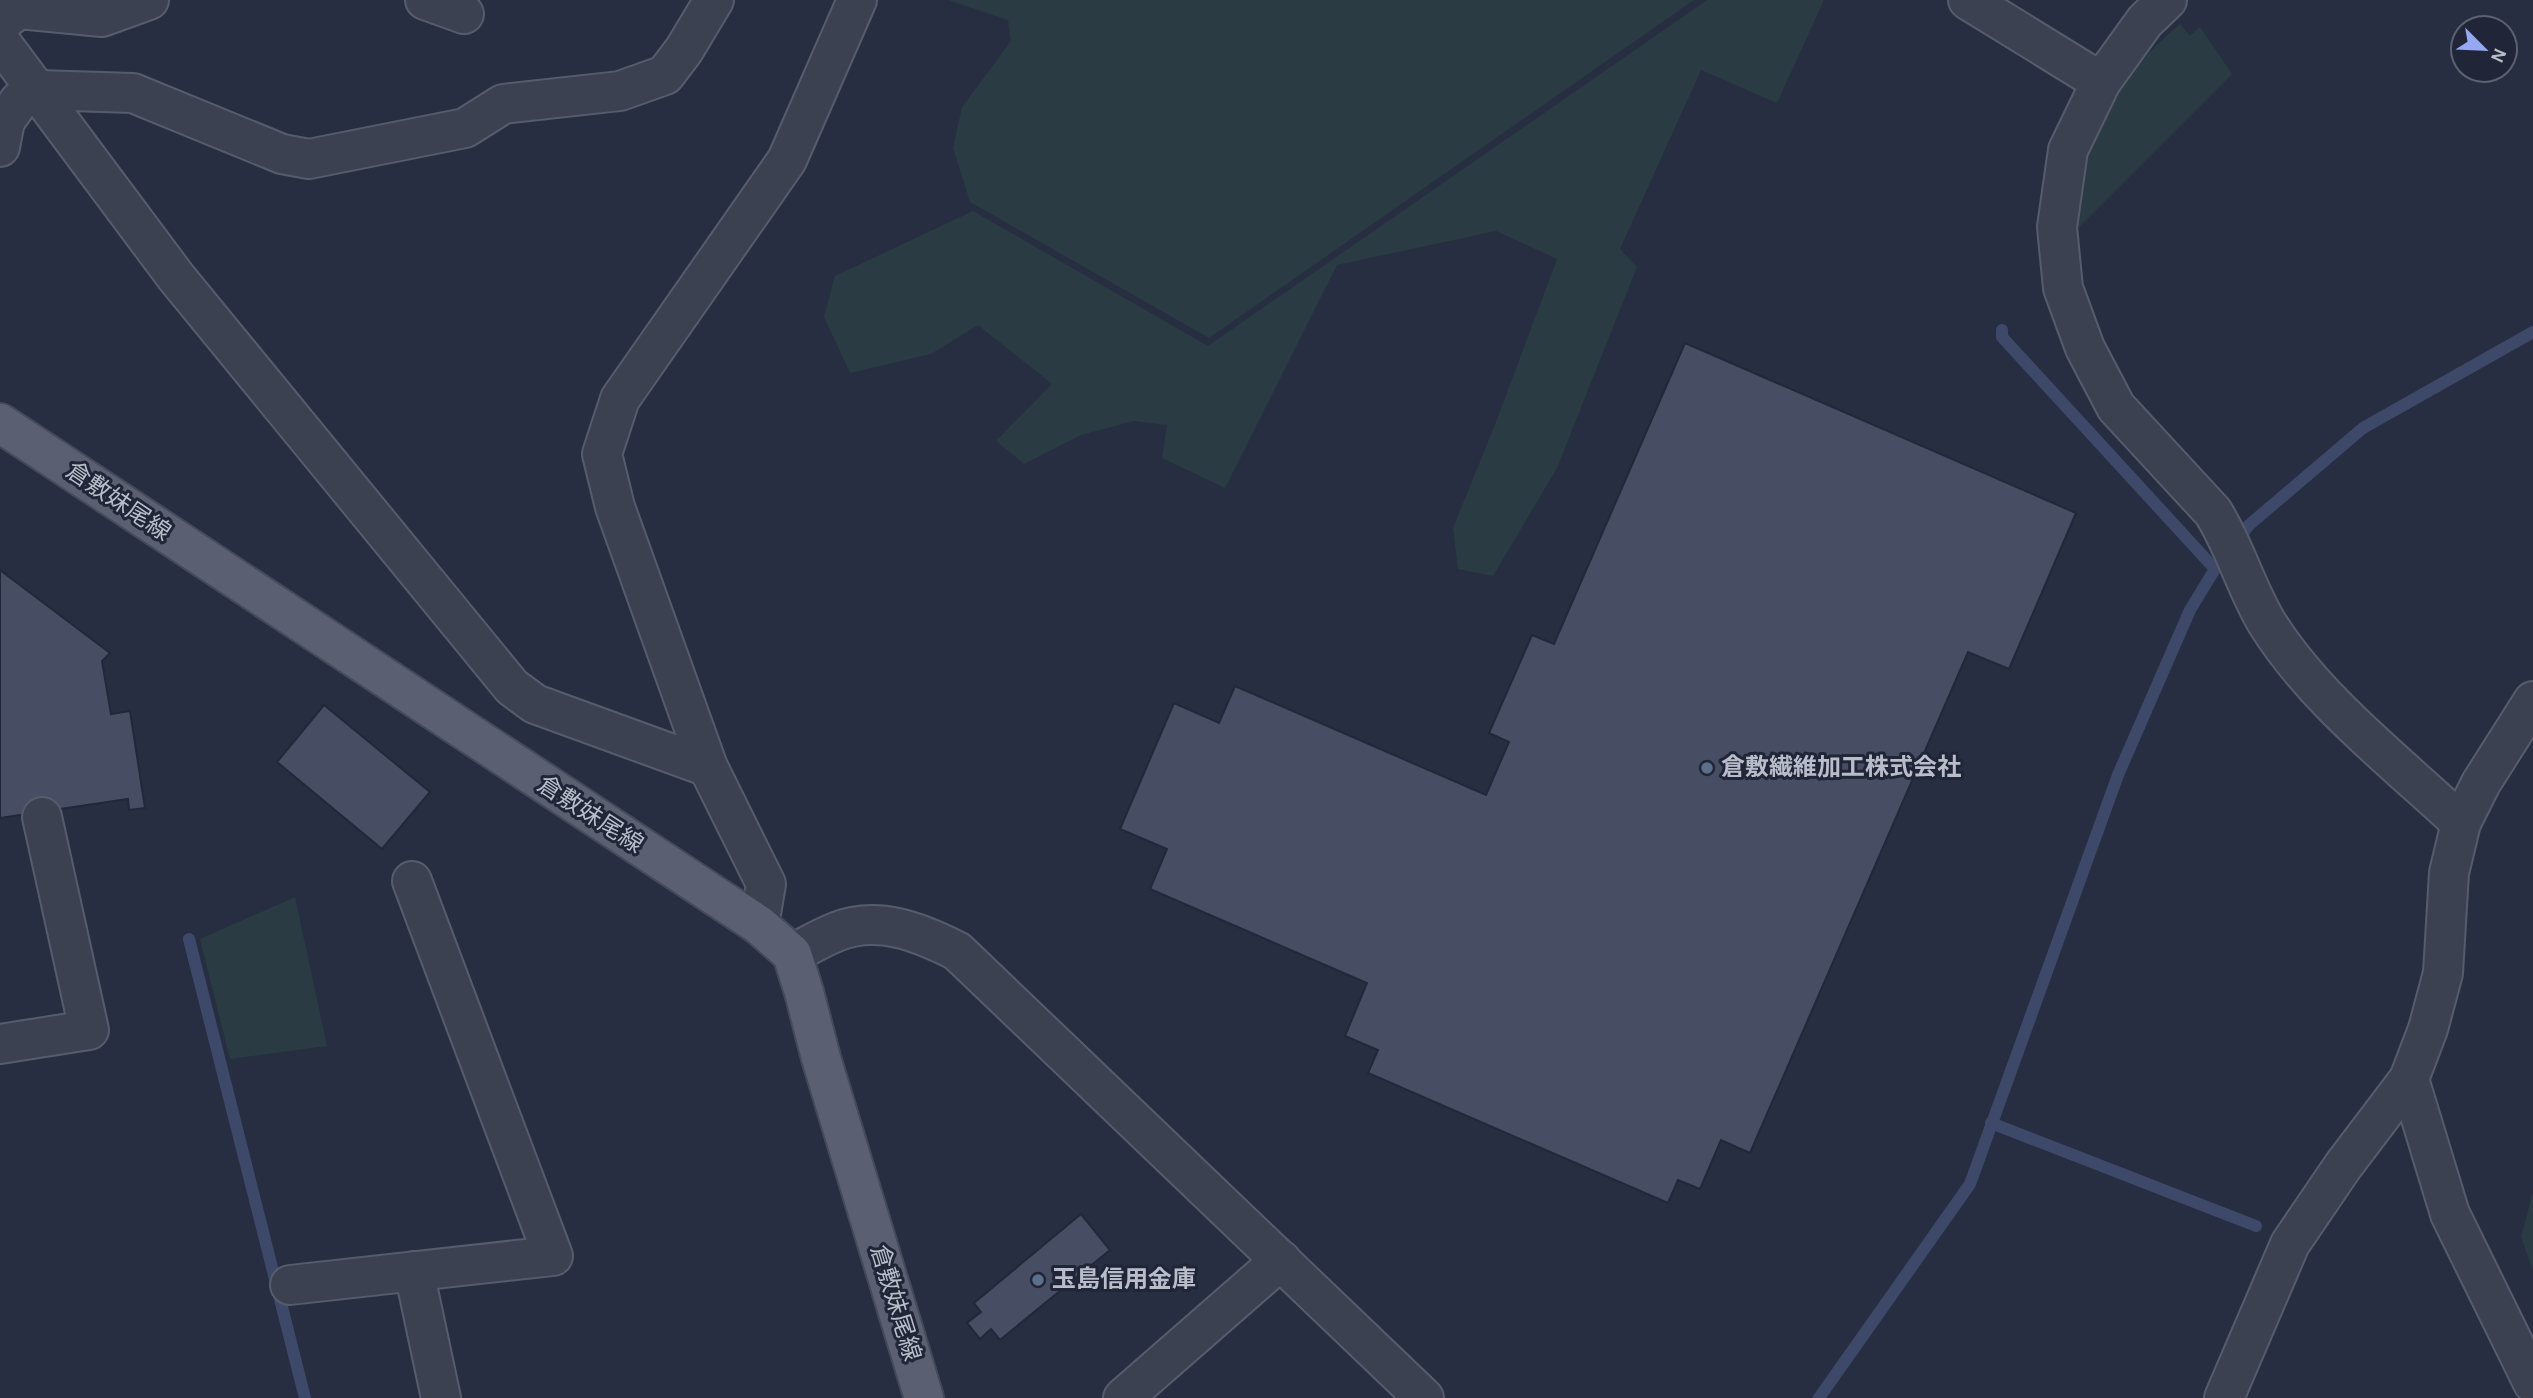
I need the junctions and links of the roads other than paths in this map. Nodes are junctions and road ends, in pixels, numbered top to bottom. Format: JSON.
{"nodes":[{"id":1,"x":149,"y":0,"type":"edge"},
{"id":2,"x":425,"y":0,"type":"edge"},
{"id":3,"x":715,"y":0,"type":"edge"},
{"id":4,"x":857,"y":0,"type":"edge"},
{"id":5,"x":1968,"y":0,"type":"edge"},
{"id":6,"x":2167,"y":0,"type":"edge"},
{"id":7,"x":464,"y":14,"type":"dead end"},
{"id":8,"x":0,"y":23,"type":"edge"},
{"id":9,"x":0,"y":41,"type":"edge"},
{"id":10,"x":2101,"y":82,"type":"junction"},
{"id":11,"x":38,"y":90,"type":"junction"},
{"id":12,"x":0,"y":147,"type":"edge"},
{"id":13,"x":0,"y":423,"type":"edge"},
{"id":14,"x":2533,"y":701,"type":"edge"},
{"id":15,"x":708,"y":767,"type":"junction"},
{"id":16,"x":42,"y":817,"type":"dead end"},
{"id":17,"x":2461,"y":823,"type":"junction"},
{"id":18,"x":412,"y":881,"type":"dead end"},
{"id":19,"x":759,"y":925,"type":"junction"},
{"id":20,"x":792,"y":954,"type":"junction"},
{"id":21,"x":0,"y":1044,"type":"edge"},
{"id":22,"x":2409,"y":1079,"type":"junction"},
{"id":23,"x":1281,"y":1260,"type":"junction"},
{"id":24,"x":414,"y":1271,"type":"junction"},
{"id":25,"x":290,"y":1285,"type":"dead end"},
{"id":26,"x":2533,"y":1384,"type":"edge"},
{"id":27,"x":441,"y":1398,"type":"edge"},
{"id":28,"x":924,"y":1398,"type":"edge"},
{"id":29,"x":1123,"y":1398,"type":"edge"},
{"id":30,"x":1424,"y":1398,"type":"edge"},
{"id":31,"x":2224,"y":1398,"type":"edge"}],
"edges":[{"from":1,"to":8,"type":"street"},
{"from":2,"to":7,"type":"street"},
{"from":3,"to":11,"type":"street"},
{"from":4,"to":15,"type":"street"},
{"from":5,"to":10,"type":"street"},
{"from":6,"to":10,"type":"street"},
{"from":9,"to":11,"type":"street"},
{"from":10,"to":17,"type":"street"},
{"from":11,"to":12,"type":"street"},
{"from":11,"to":15,"type":"street"},
{"from":13,"to":19,"type":"main road","name":"倉敷妹尾線"},
{"from":14,"to":17,"type":"street"},
{"from":15,"to":19,"type":"street"},
{"from":16,"to":21,"type":"street"},
{"from":17,"to":22,"type":"street"},
{"from":18,"to":24,"type":"street"},
{"from":19,"to":20,"type":"main road","name":"倉敷妹尾線"},
{"from":20,"to":23,"type":"street"},
{"from":20,"to":28,"type":"main road","name":"倉敷妹尾線"},
{"from":22,"to":26,"type":"street"},
{"from":22,"to":31,"type":"street"},
{"from":23,"to":29,"type":"street"},
{"from":23,"to":30,"type":"street"},
{"from":24,"to":25,"type":"street"},
{"from":24,"to":27,"type":"street"}]}
